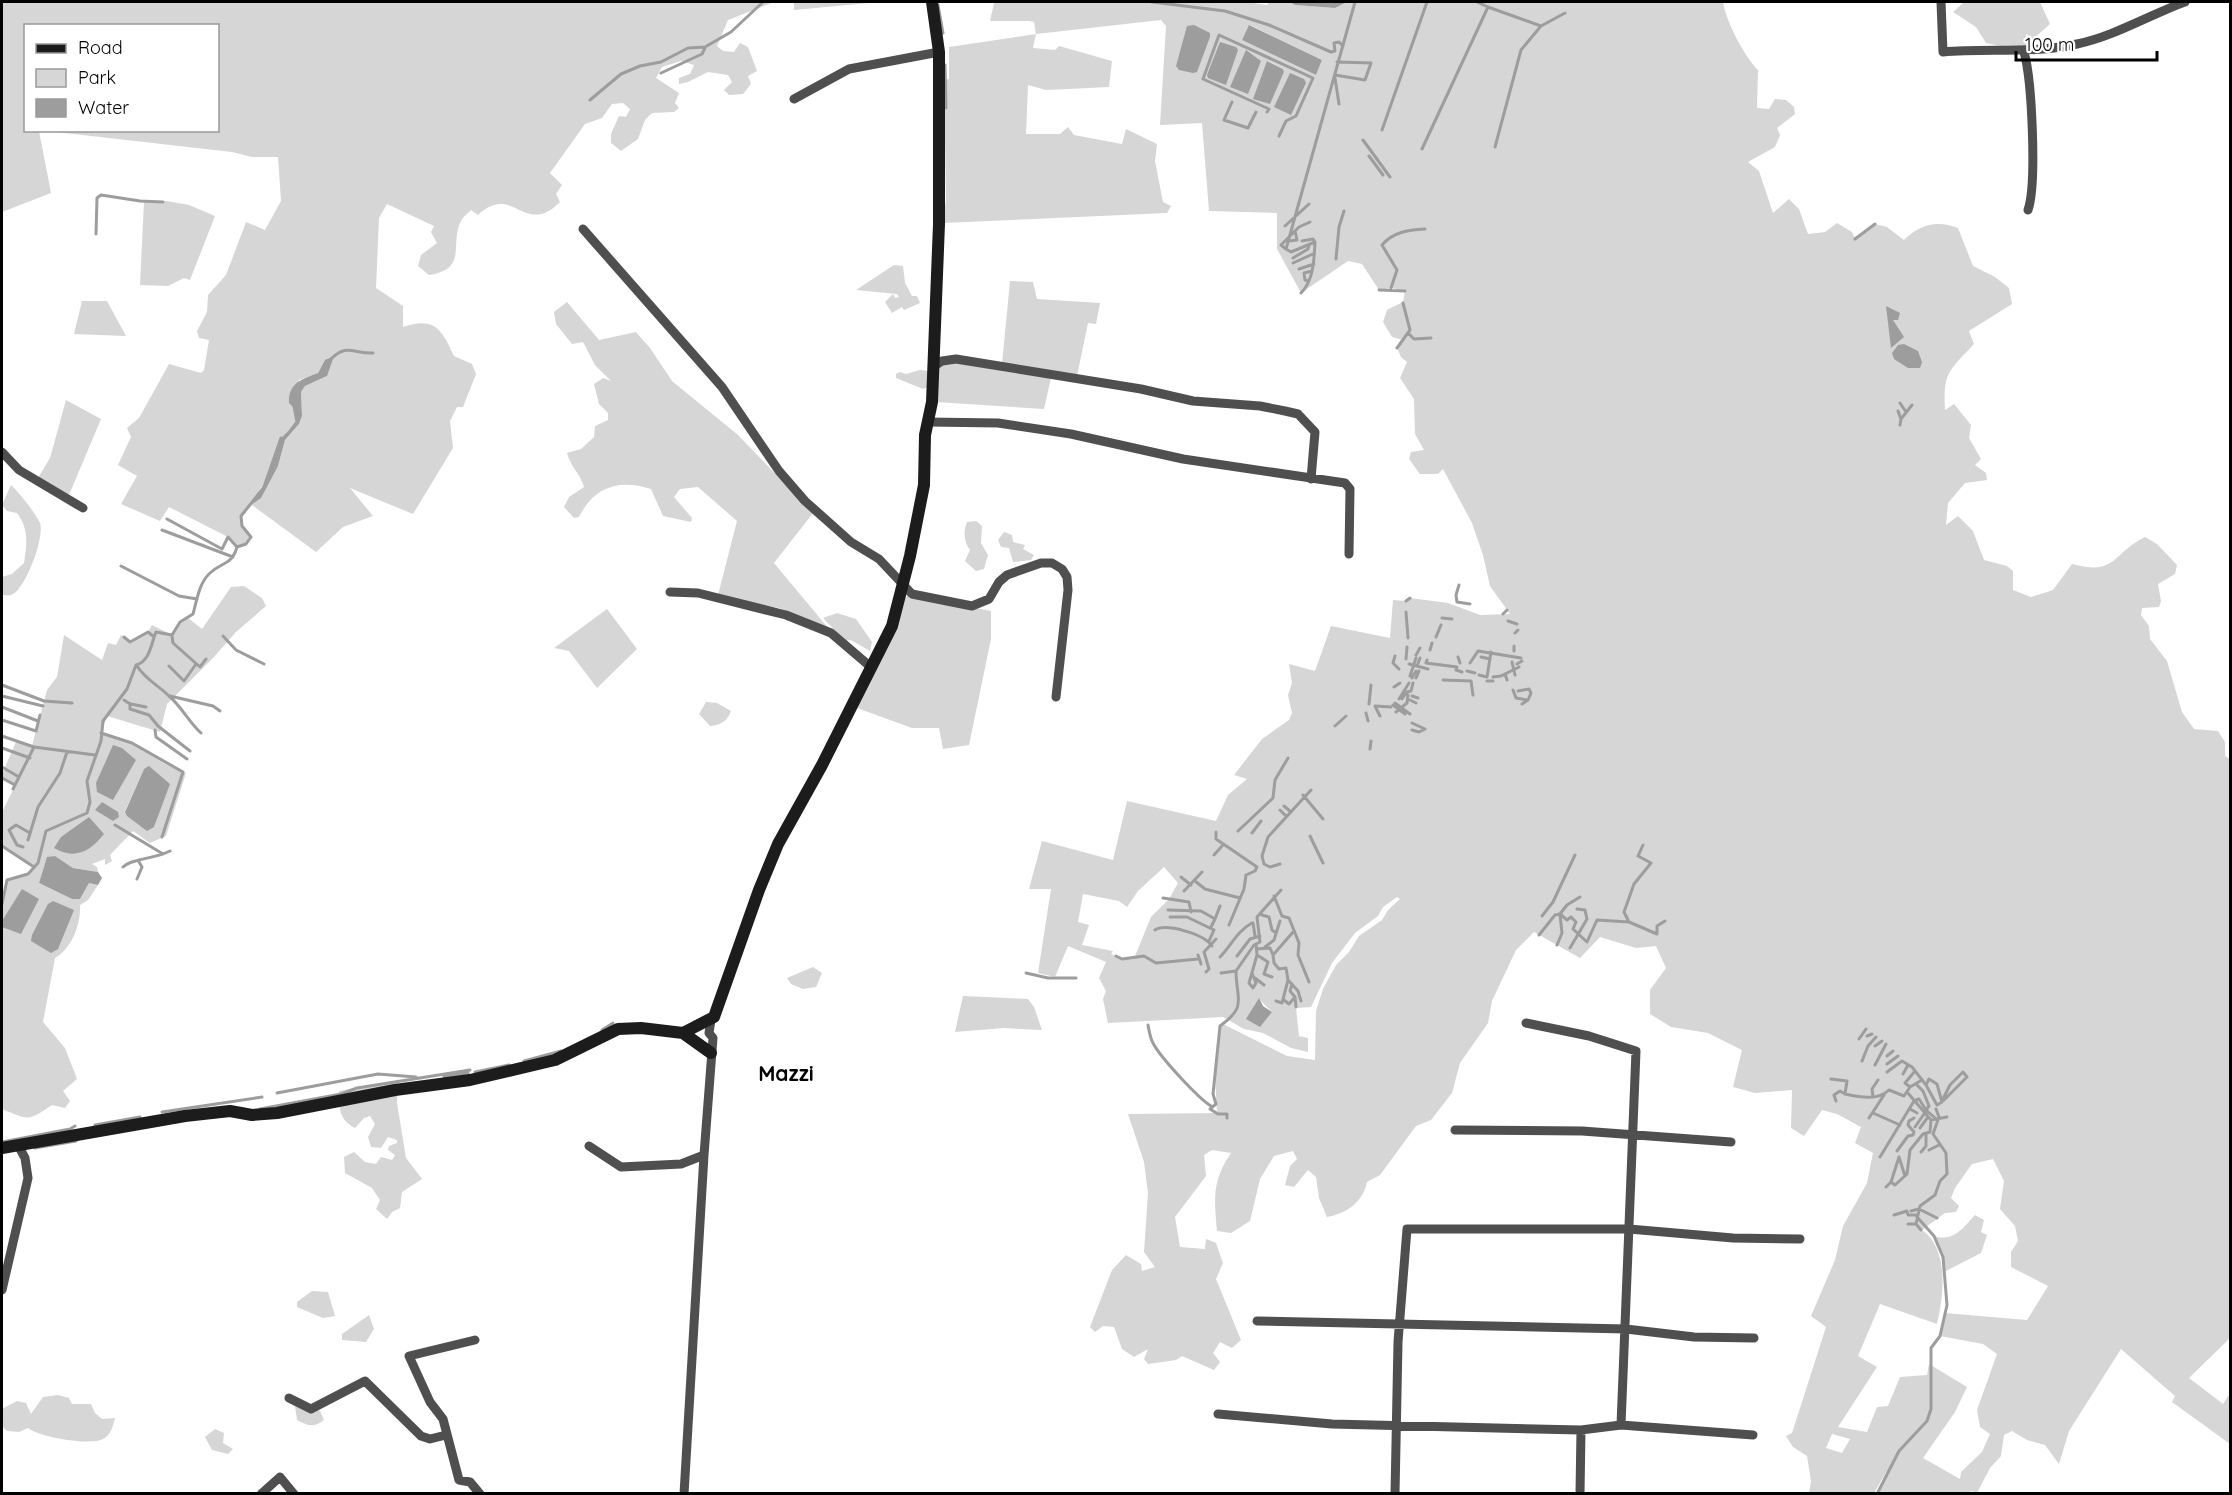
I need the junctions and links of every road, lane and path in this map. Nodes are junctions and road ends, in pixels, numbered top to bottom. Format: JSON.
{"nodes":[{"id":1,"x":932,"y":2,"type":"edge"},
{"id":2,"x":1941,"y":2,"type":"edge"},
{"id":3,"x":2185,"y":2,"type":"edge"},
{"id":4,"x":939,"y":52,"type":"junction"},
{"id":5,"x":2024,"y":52,"type":"junction"},
{"id":6,"x":794,"y":99,"type":"dead end"},
{"id":7,"x":2028,"y":210,"type":"dead end"},
{"id":8,"x":583,"y":229,"type":"dead end"},
{"id":9,"x":933,"y":367,"type":"junction"},
{"id":10,"x":928,"y":422,"type":"junction"},
{"id":11,"x":2,"y":452,"type":"edge"},
{"id":12,"x":1311,"y":479,"type":"junction"},
{"id":13,"x":83,"y":508,"type":"dead end"},
{"id":14,"x":1349,"y":554,"type":"dead end"},
{"id":15,"x":902,"y":586,"type":"junction"},
{"id":16,"x":670,"y":592,"type":"dead end"},
{"id":17,"x":872,"y":668,"type":"junction"},
{"id":18,"x":1056,"y":697,"type":"dead end"},
{"id":19,"x":711,"y":1020,"type":"junction"},
{"id":20,"x":1526,"y":1023,"type":"dead end"},
{"id":21,"x":683,"y":1033,"type":"junction"},
{"id":22,"x":711,"y":1053,"type":"junction"},
{"id":23,"x":1455,"y":1130,"type":"dead end"},
{"id":24,"x":1632,"y":1134,"type":"junction"},
{"id":25,"x":1731,"y":1142,"type":"dead end"},
{"id":26,"x":18,"y":1145,"type":"junction"},
{"id":27,"x":589,"y":1146,"type":"dead end"},
{"id":28,"x":2,"y":1148,"type":"edge"},
{"id":29,"x":704,"y":1155,"type":"junction"},
{"id":30,"x":1629,"y":1229,"type":"junction"},
{"id":31,"x":1800,"y":1239,"type":"dead end"},
{"id":32,"x":2,"y":1290,"type":"edge"},
{"id":33,"x":1257,"y":1321,"type":"dead end"},
{"id":34,"x":1399,"y":1323,"type":"junction"},
{"id":35,"x":1626,"y":1329,"type":"junction"},
{"id":36,"x":1754,"y":1338,"type":"dead end"},
{"id":37,"x":475,"y":1340,"type":"dead end"},
{"id":38,"x":289,"y":1398,"type":"dead end"},
{"id":39,"x":1218,"y":1414,"type":"dead end"},
{"id":40,"x":1397,"y":1424,"type":"junction"},
{"id":41,"x":1621,"y":1425,"type":"junction"},
{"id":42,"x":1581,"y":1430,"type":"junction"},
{"id":43,"x":446,"y":1435,"type":"junction"},
{"id":44,"x":1753,"y":1435,"type":"dead end"},
{"id":45,"x":261,"y":1494,"type":"edge"},
{"id":46,"x":294,"y":1494,"type":"edge"},
{"id":47,"x":480,"y":1494,"type":"edge"},
{"id":48,"x":684,"y":1494,"type":"edge"},
{"id":49,"x":1395,"y":1494,"type":"edge"},
{"id":50,"x":1580,"y":1494,"type":"edge"}],
"edges":[{"from":1,"to":4,"type":"street"},
{"from":2,"to":5,"type":"street"},
{"from":3,"to":5,"type":"street"},
{"from":4,"to":6,"type":"street"},
{"from":4,"to":9,"type":"street"},
{"from":5,"to":7,"type":"street"},
{"from":8,"to":15,"type":"street"},
{"from":9,"to":10,"type":"street"},
{"from":9,"to":12,"type":"street"},
{"from":10,"to":12,"type":"street"},
{"from":10,"to":15,"type":"street"},
{"from":11,"to":13,"type":"street"},
{"from":12,"to":14,"type":"street"},
{"from":15,"to":17,"type":"street"},
{"from":15,"to":18,"type":"street"},
{"from":16,"to":17,"type":"street"},
{"from":17,"to":19,"type":"street"},
{"from":19,"to":21,"type":"street"},
{"from":19,"to":22,"type":"street"},
{"from":20,"to":24,"type":"street"},
{"from":21,"to":22,"type":"street"},
{"from":21,"to":26,"type":"street"},
{"from":22,"to":29,"type":"street"},
{"from":23,"to":24,"type":"street"},
{"from":24,"to":25,"type":"street"},
{"from":24,"to":30,"type":"street"},
{"from":26,"to":28,"type":"street"},
{"from":26,"to":32,"type":"street"},
{"from":27,"to":29,"type":"street"},
{"from":29,"to":48,"type":"street"},
{"from":30,"to":31,"type":"street"},
{"from":30,"to":34,"type":"street"},
{"from":30,"to":35,"type":"street"},
{"from":33,"to":34,"type":"street"},
{"from":34,"to":35,"type":"street"},
{"from":34,"to":40,"type":"street"},
{"from":35,"to":36,"type":"street"},
{"from":35,"to":41,"type":"street"},
{"from":37,"to":43,"type":"street"},
{"from":38,"to":43,"type":"street"},
{"from":39,"to":40,"type":"street"},
{"from":40,"to":42,"type":"street"},
{"from":40,"to":49,"type":"street"},
{"from":41,"to":42,"type":"street"},
{"from":41,"to":44,"type":"street"},
{"from":42,"to":50,"type":"street"},
{"from":43,"to":47,"type":"street"},
{"from":45,"to":46,"type":"street"}]}
